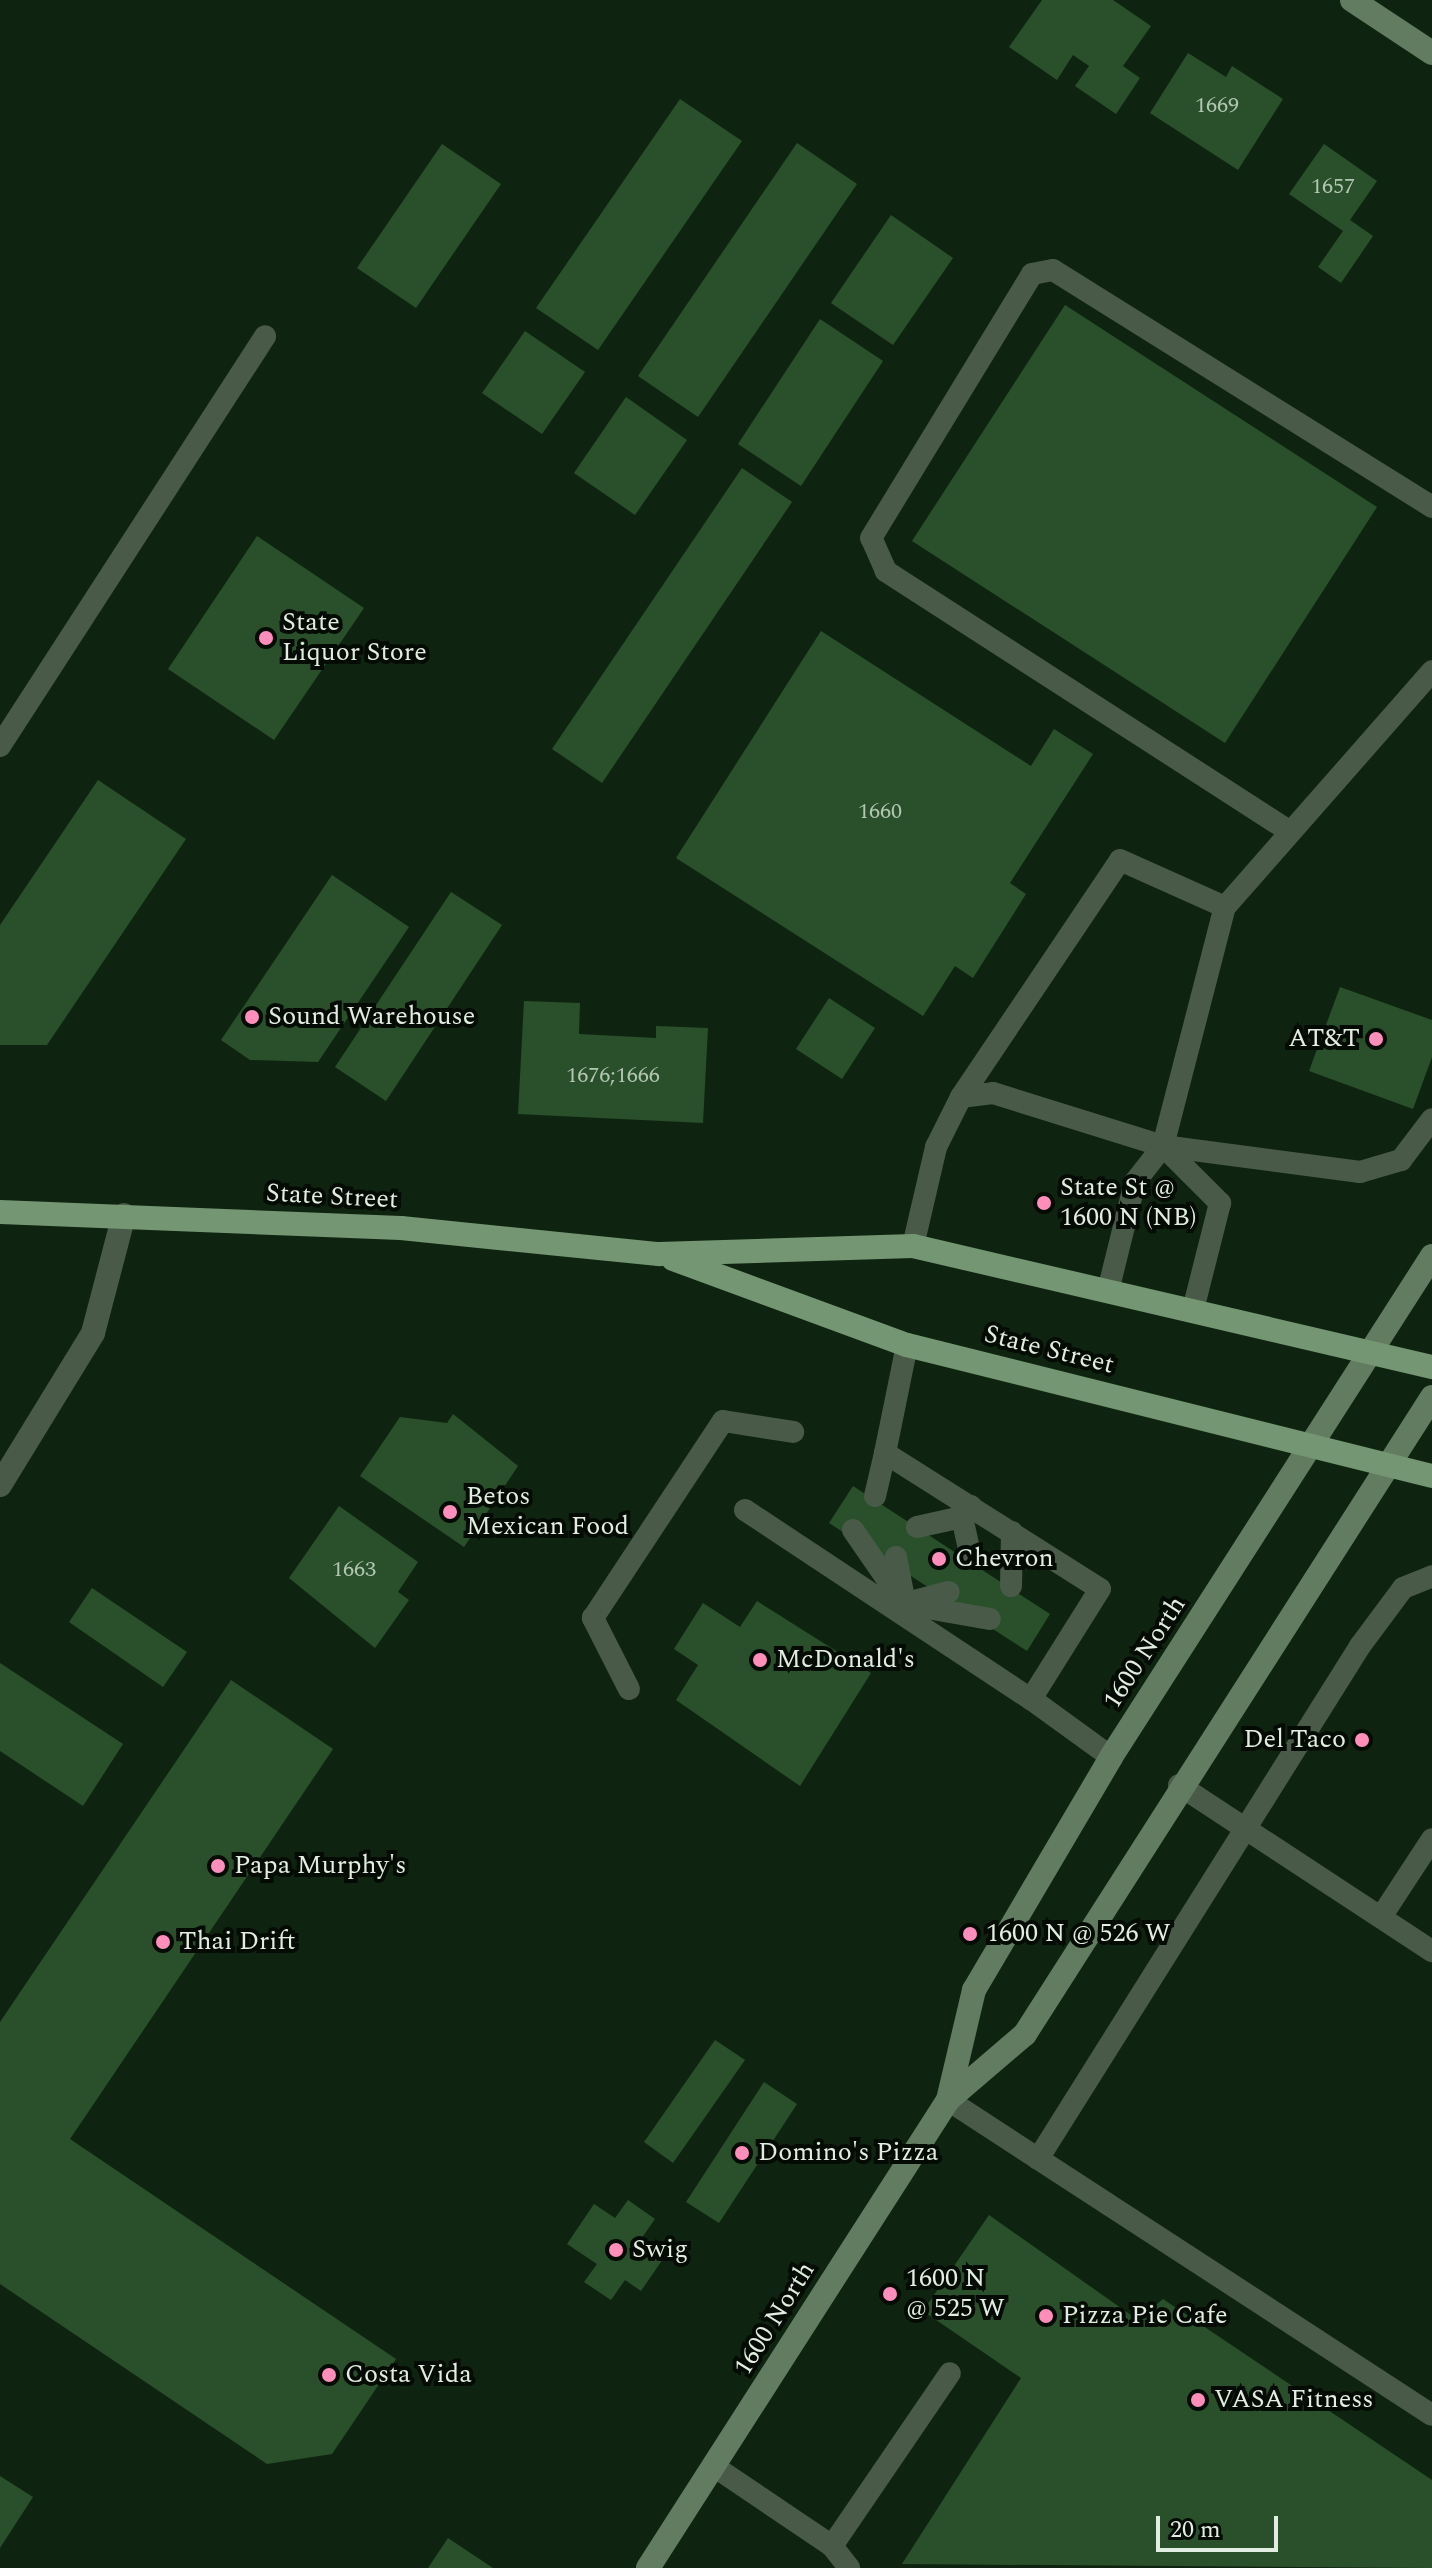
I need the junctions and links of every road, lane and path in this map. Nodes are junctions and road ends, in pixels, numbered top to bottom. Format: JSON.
{"nodes":[{"id":1,"x":1352,"y":0,"type":"edge"},
{"id":2,"x":1432,"y":53,"type":"edge"},
{"id":3,"x":265,"y":336,"type":"dead end"},
{"id":4,"x":1432,"y":507,"type":"edge"},
{"id":5,"x":1432,"y":671,"type":"edge"},
{"id":6,"x":0,"y":746,"type":"edge"},
{"id":7,"x":1289,"y":831,"type":"junction"},
{"id":8,"x":1225,"y":907,"type":"junction"},
{"id":9,"x":961,"y":1097,"type":"junction"},
{"id":10,"x":1432,"y":1119,"type":"edge"},
{"id":11,"x":1163,"y":1146,"type":"junction"},
{"id":12,"x":0,"y":1212,"type":"edge"},
{"id":13,"x":124,"y":1215,"type":"junction"},
{"id":14,"x":913,"y":1246,"type":"junction"},
{"id":15,"x":659,"y":1254,"type":"junction"},
{"id":16,"x":1432,"y":1256,"type":"edge"},
{"id":17,"x":1108,"y":1291,"type":"junction"},
{"id":18,"x":1193,"y":1310,"type":"junction"},
{"id":19,"x":907,"y":1345,"type":"junction"},
{"id":20,"x":1371,"y":1352,"type":"junction"},
{"id":21,"x":1432,"y":1367,"type":"edge"},
{"id":22,"x":1432,"y":1397,"type":"edge"},
{"id":23,"x":793,"y":1432,"type":"dead end"},
{"id":24,"x":1312,"y":1444,"type":"junction"},
{"id":25,"x":885,"y":1453,"type":"junction"},
{"id":26,"x":1386,"y":1463,"type":"junction"},
{"id":27,"x":1432,"y":1476,"type":"edge"},
{"id":28,"x":0,"y":1485,"type":"edge"},
{"id":29,"x":875,"y":1496,"type":"dead end"},
{"id":30,"x":745,"y":1510,"type":"dead end"},
{"id":31,"x":966,"y":1512,"type":"junction"},
{"id":32,"x":917,"y":1527,"type":"dead end"},
{"id":33,"x":853,"y":1530,"type":"dead end"},
{"id":34,"x":1012,"y":1532,"type":"junction"},
{"id":35,"x":896,"y":1557,"type":"dead end"},
{"id":36,"x":971,"y":1558,"type":"dead end"},
{"id":37,"x":1432,"y":1576,"type":"edge"},
{"id":38,"x":1011,"y":1586,"type":"dead end"},
{"id":39,"x":949,"y":1592,"type":"dead end"},
{"id":40,"x":901,"y":1608,"type":"junction"},
{"id":41,"x":990,"y":1619,"type":"dead end"},
{"id":42,"x":629,"y":1689,"type":"dead end"},
{"id":43,"x":1031,"y":1699,"type":"junction"},
{"id":44,"x":1111,"y":1757,"type":"junction"},
{"id":45,"x":1179,"y":1785,"type":"junction"},
{"id":46,"x":1248,"y":1831,"type":"junction"},
{"id":47,"x":1432,"y":1839,"type":"edge"},
{"id":48,"x":1381,"y":1917,"type":"junction"},
{"id":49,"x":1432,"y":1951,"type":"edge"},
{"id":50,"x":948,"y":2100,"type":"junction"},
{"id":51,"x":1038,"y":2159,"type":"junction"},
{"id":52,"x":950,"y":2373,"type":"dead end"},
{"id":53,"x":1432,"y":2415,"type":"edge"},
{"id":54,"x":715,"y":2467,"type":"junction"},
{"id":55,"x":832,"y":2546,"type":"junction"},
{"id":56,"x":648,"y":2568,"type":"edge"},
{"id":57,"x":849,"y":2568,"type":"edge"}],
"edges":[{"from":1,"to":2,"type":"main road"},
{"from":3,"to":6,"type":"lane"},
{"from":4,"to":7,"type":"lane"},
{"from":5,"to":7,"type":"lane"},
{"from":7,"to":8,"type":"lane"},
{"from":8,"to":9,"type":"lane"},
{"from":8,"to":11,"type":"lane"},
{"from":9,"to":11,"type":"lane"},
{"from":9,"to":14,"type":"lane"},
{"from":10,"to":11,"type":"lane"},
{"from":11,"to":17,"type":"lane"},
{"from":11,"to":18,"type":"lane"},
{"from":12,"to":13,"type":"main road","name":"State Street"},
{"from":13,"to":15,"type":"main road","name":"State Street"},
{"from":13,"to":28,"type":"street"},
{"from":14,"to":15,"type":"main road","name":"State Street"},
{"from":14,"to":17,"type":"main road","name":"State Street"},
{"from":15,"to":19,"type":"main road","name":"State Street"},
{"from":16,"to":20,"type":"main road","name":"1600 North"},
{"from":17,"to":18,"type":"main road","name":"State Street"},
{"from":18,"to":20,"type":"main road","name":"State Street"},
{"from":19,"to":24,"type":"main road","name":"State Street"},
{"from":19,"to":25,"type":"lane"},
{"from":20,"to":21,"type":"main road","name":"State Street"},
{"from":20,"to":24,"type":"main road","name":"1600 North"},
{"from":22,"to":26,"type":"main road","name":"1600 North"},
{"from":23,"to":42,"type":"lane"},
{"from":24,"to":26,"type":"main road","name":"State Street"},
{"from":24,"to":44,"type":"main road","name":"1600 North"},
{"from":25,"to":29,"type":"lane"},
{"from":25,"to":31,"type":"lane"},
{"from":26,"to":27,"type":"main road","name":"State Street"},
{"from":26,"to":45,"type":"main road","name":"1600 North"},
{"from":30,"to":40,"type":"lane"},
{"from":31,"to":32,"type":"lane"},
{"from":31,"to":34,"type":"lane"},
{"from":31,"to":36,"type":"lane"},
{"from":33,"to":40,"type":"lane"},
{"from":34,"to":38,"type":"lane"},
{"from":34,"to":43,"type":"lane"},
{"from":35,"to":40,"type":"lane"},
{"from":37,"to":46,"type":"lane"},
{"from":39,"to":40,"type":"lane"},
{"from":40,"to":41,"type":"lane"},
{"from":40,"to":43,"type":"lane"},
{"from":43,"to":44,"type":"lane"},
{"from":44,"to":50,"type":"main road","name":"1600 North"},
{"from":45,"to":46,"type":"lane"},
{"from":45,"to":50,"type":"main road","name":"1600 North"},
{"from":46,"to":48,"type":"lane"},
{"from":46,"to":51,"type":"lane"},
{"from":47,"to":48,"type":"lane"},
{"from":48,"to":49,"type":"lane"},
{"from":50,"to":51,"type":"lane"},
{"from":50,"to":54,"type":"main road","name":"1600 North"},
{"from":51,"to":53,"type":"lane"},
{"from":52,"to":55,"type":"lane"},
{"from":54,"to":55,"type":"lane"},
{"from":54,"to":56,"type":"main road","name":"1600 North"},
{"from":55,"to":57,"type":"lane"}]}
